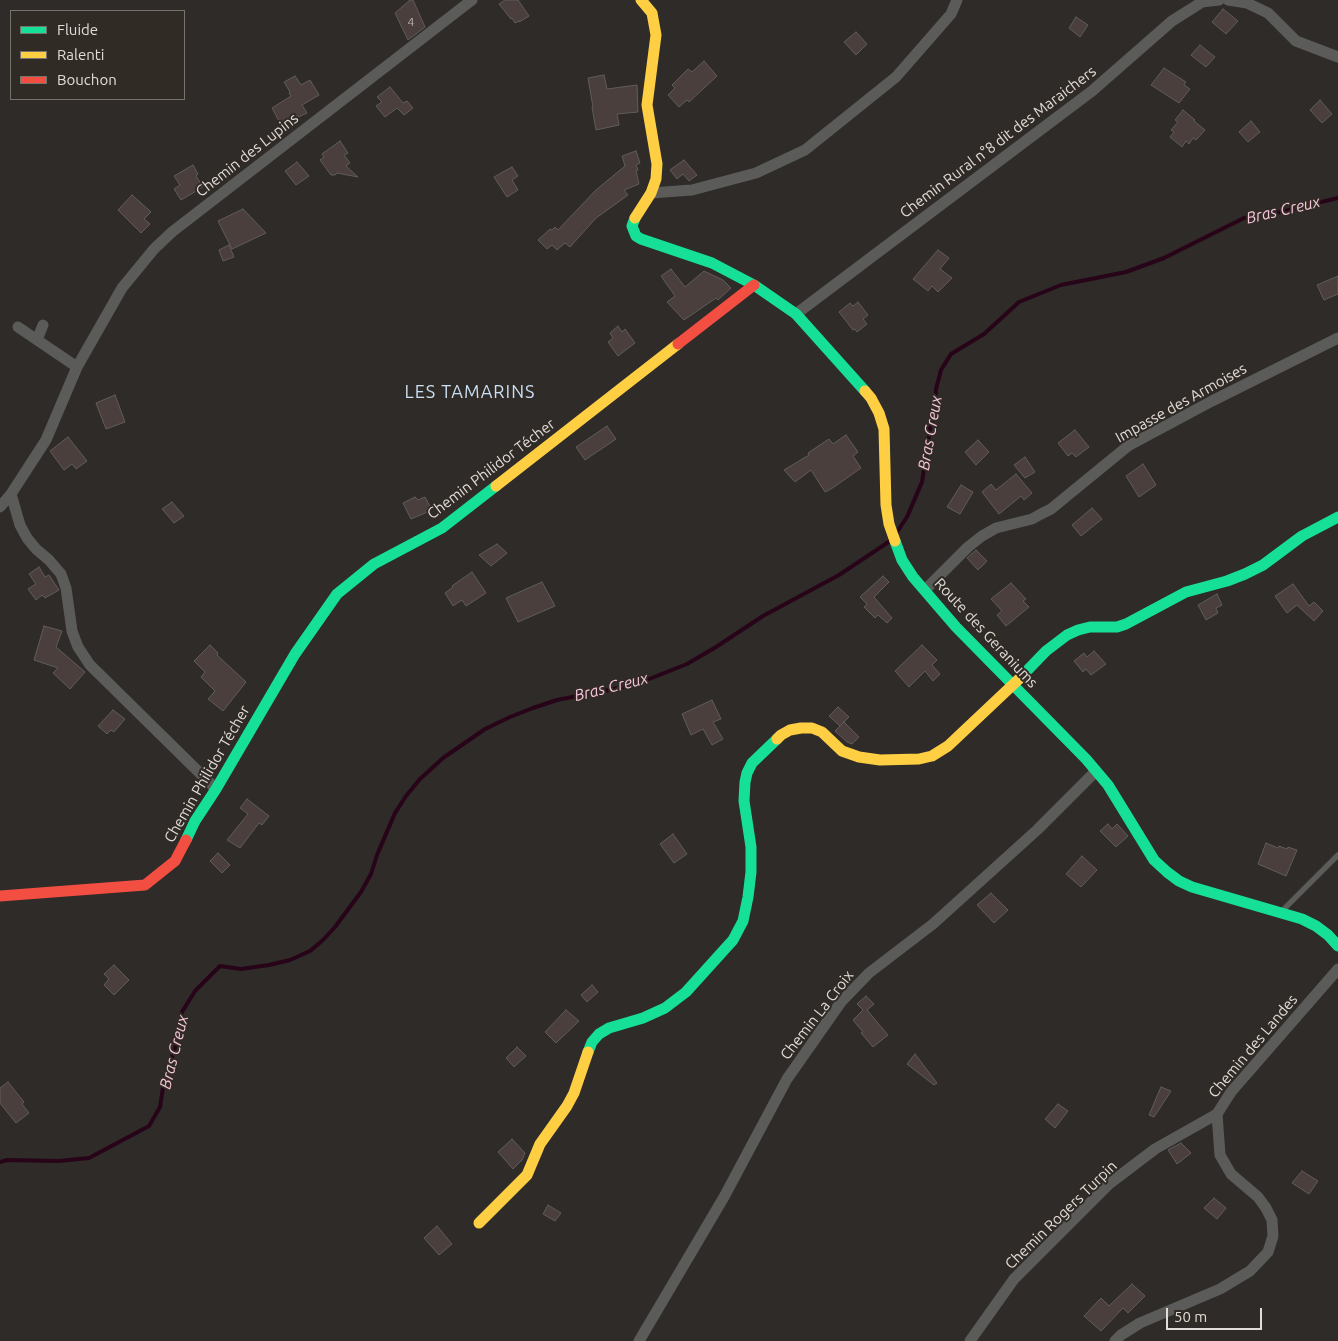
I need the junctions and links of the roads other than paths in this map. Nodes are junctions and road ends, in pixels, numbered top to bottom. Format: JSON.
{"nodes":[{"id":1,"x":472,"y":0,"type":"edge"},
{"id":2,"x":641,"y":0,"type":"edge"},
{"id":3,"x":957,"y":0,"type":"edge"},
{"id":4,"x":1219,"y":0,"type":"edge"},
{"id":5,"x":1228,"y":0,"type":"edge"},
{"id":6,"x":1338,"y":57,"type":"edge"},
{"id":7,"x":652,"y":193,"type":"junction"},
{"id":8,"x":754,"y":285,"type":"junction"},
{"id":9,"x":796,"y":314,"type":"junction"},
{"id":10,"x":43,"y":325,"type":"dead end"},
{"id":11,"x":18,"y":327,"type":"dead end"},
{"id":12,"x":1338,"y":338,"type":"edge"},
{"id":13,"x":37,"y":340,"type":"junction"},
{"id":14,"x":77,"y":367,"type":"junction"},
{"id":15,"x":4,"y":500,"type":"edge"},
{"id":16,"x":1338,"y":517,"type":"edge"},
{"id":17,"x":925,"y":590,"type":"junction"},
{"id":18,"x":1013,"y":685,"type":"junction"},
{"id":19,"x":1096,"y":770,"type":"junction"},
{"id":20,"x":216,"y":789,"type":"junction"},
{"id":21,"x":1338,"y":855,"type":"edge"},
{"id":22,"x":0,"y":896,"type":"edge"},
{"id":23,"x":1281,"y":912,"type":"junction"},
{"id":24,"x":1338,"y":946,"type":"edge"},
{"id":25,"x":1338,"y":969,"type":"edge"},
{"id":26,"x":1217,"y":1114,"type":"junction"},
{"id":27,"x":480,"y":1223,"type":"dead end"},
{"id":28,"x":639,"y":1341,"type":"edge"},
{"id":29,"x":970,"y":1341,"type":"edge"},
{"id":30,"x":1115,"y":1341,"type":"edge"}],
"edges":[{"from":1,"to":14,"type":"street","name":"Chemin des Lupins"},
{"from":2,"to":7,"type":"street","name":"Route des Geraniums"},
{"from":3,"to":7,"type":"street"},
{"from":4,"to":9,"type":"street","name":"Chemin Rural n°8 dit des Maraichers"},
{"from":5,"to":6,"type":"street"},
{"from":7,"to":8,"type":"street","name":"Route des Geraniums"},
{"from":8,"to":9,"type":"street","name":"Route des Geraniums"},
{"from":8,"to":20,"type":"street","name":"Chemin Philidor Técher"},
{"from":9,"to":17,"type":"street","name":"Route des Geraniums"},
{"from":10,"to":13,"type":"street"},
{"from":11,"to":13,"type":"street"},
{"from":12,"to":17,"type":"street","name":"Impasse des Armoises"},
{"from":13,"to":14,"type":"street"},
{"from":14,"to":15,"type":"street","name":"Chemin des Lupins"},
{"from":15,"to":20,"type":"street"},
{"from":16,"to":18,"type":"street"},
{"from":17,"to":18,"type":"street","name":"Route des Geraniums"},
{"from":18,"to":19,"type":"street","name":"Route des Geraniums"},
{"from":18,"to":27,"type":"street"},
{"from":19,"to":23,"type":"street","name":"Route des Geraniums"},
{"from":19,"to":28,"type":"street","name":"Chemin La Croix"},
{"from":20,"to":22,"type":"street","name":"Chemin Philidor Técher"},
{"from":21,"to":23,"type":"lane"},
{"from":23,"to":24,"type":"street","name":"Route des Geraniums"},
{"from":25,"to":26,"type":"street","name":"Chemin des Landes"},
{"from":26,"to":29,"type":"street","name":"Chemin Rogers Turpin"},
{"from":26,"to":30,"type":"street","name":"Chemin des Landes"}]}
